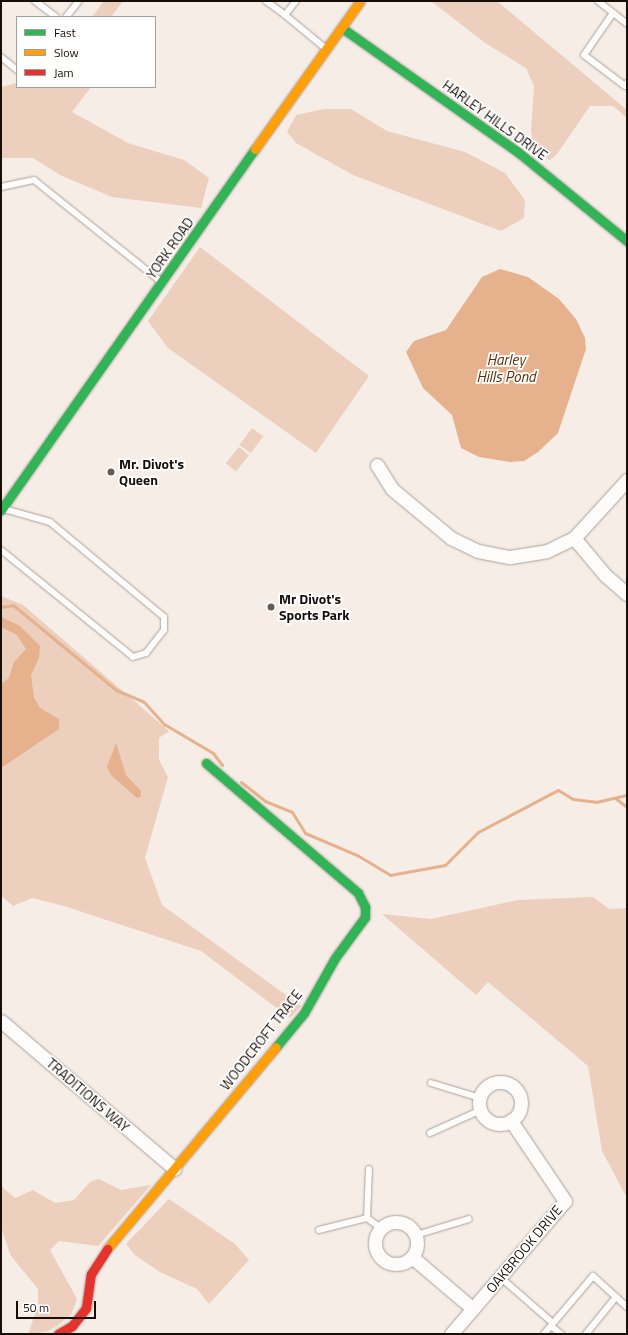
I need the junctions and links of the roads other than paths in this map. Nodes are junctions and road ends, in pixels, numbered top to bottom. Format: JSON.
{"nodes":[{"id":1,"x":35,"y":1,"type":"edge"},
{"id":2,"x":79,"y":1,"type":"edge"},
{"id":3,"x":266,"y":1,"type":"edge"},
{"id":4,"x":296,"y":1,"type":"edge"},
{"id":5,"x":360,"y":1,"type":"edge"},
{"id":6,"x":598,"y":1,"type":"edge"},
{"id":7,"x":613,"y":13,"type":"junction"},
{"id":8,"x":55,"y":16,"type":"edge"},
{"id":9,"x":67,"y":16,"type":"edge"},
{"id":10,"x":284,"y":16,"type":"junction"},
{"id":11,"x":627,"y":24,"type":"edge"},
{"id":12,"x":342,"y":28,"type":"junction"},
{"id":13,"x":326,"y":49,"type":"junction"},
{"id":14,"x":1,"y":57,"type":"edge"},
{"id":15,"x":16,"y":69,"type":"edge"},
{"id":16,"x":627,"y":83,"type":"edge"},
{"id":17,"x":1,"y":188,"type":"edge"},
{"id":18,"x":627,"y":241,"type":"edge"},
{"id":19,"x":163,"y":283,"type":"junction"},
{"id":20,"x":377,"y":465,"type":"dead end"},
{"id":21,"x":627,"y":480,"type":"edge"},
{"id":22,"x":2,"y":510,"type":"edge"},
{"id":23,"x":574,"y":538,"type":"junction"},
{"id":24,"x":1,"y":550,"type":"edge"},
{"id":25,"x":627,"y":594,"type":"edge"},
{"id":26,"x":206,"y":762,"type":"dead end"},
{"id":27,"x":1,"y":1021,"type":"edge"},
{"id":28,"x":431,"y":1083,"type":"dead end"},
{"id":29,"x":480,"y":1104,"type":"junction"},
{"id":30,"x":511,"y":1121,"type":"junction"},
{"id":31,"x":430,"y":1133,"type":"dead end"},
{"id":32,"x":175,"y":1169,"type":"junction"},
{"id":33,"x":369,"y":1169,"type":"dead end"},
{"id":34,"x":367,"y":1218,"type":"junction"},
{"id":35,"x":469,"y":1219,"type":"dead end"},
{"id":36,"x":381,"y":1228,"type":"junction"},
{"id":37,"x":319,"y":1230,"type":"dead end"},
{"id":38,"x":416,"y":1235,"type":"junction"},
{"id":39,"x":412,"y":1257,"type":"junction"},
{"id":40,"x":500,"y":1277,"type":"junction"},
{"id":41,"x":616,"y":1297,"type":"junction"},
{"id":42,"x":627,"y":1307,"type":"edge"},
{"id":43,"x":473,"y":1308,"type":"junction"},
{"id":44,"x":552,"y":1325,"type":"junction"},
{"id":45,"x":58,"y":1334,"type":"edge"},
{"id":46,"x":451,"y":1334,"type":"edge"},
{"id":47,"x":544,"y":1334,"type":"edge"},
{"id":48,"x":561,"y":1334,"type":"edge"},
{"id":49,"x":586,"y":1334,"type":"edge"}],
"edges":[{"from":1,"to":8,"type":"lane"},
{"from":2,"to":9,"type":"lane"},
{"from":3,"to":10,"type":"lane"},
{"from":4,"to":10,"type":"lane"},
{"from":5,"to":12,"type":"street","name":"YORK ROAD"},
{"from":6,"to":7,"type":"lane"},
{"from":7,"to":11,"type":"lane"},
{"from":7,"to":16,"type":"lane"},
{"from":10,"to":13,"type":"lane"},
{"from":12,"to":13,"type":"street","name":"YORK ROAD"},
{"from":12,"to":18,"type":"street","name":"HARLEY HILLS DRIVE"},
{"from":13,"to":19,"type":"street","name":"YORK ROAD"},
{"from":14,"to":15,"type":"lane"},
{"from":17,"to":19,"type":"lane"},
{"from":19,"to":22,"type":"street","name":"YORK ROAD"},
{"from":20,"to":23,"type":"street"},
{"from":21,"to":23,"type":"street"},
{"from":22,"to":24,"type":"lane"},
{"from":23,"to":25,"type":"street"},
{"from":26,"to":32,"type":"street","name":"WOODCROFT TRACE"},
{"from":27,"to":32,"type":"street","name":"TRADITIONS WAY"},
{"from":28,"to":29,"type":"lane"},
{"from":29,"to":30,"type":"street"},
{"from":29,"to":30,"type":"street"},
{"from":29,"to":31,"type":"lane"},
{"from":30,"to":40,"type":"street","name":"OAKBROOK DRIVE"},
{"from":32,"to":45,"type":"street","name":"WOODCROFT TRACE"},
{"from":33,"to":34,"type":"lane"},
{"from":34,"to":36,"type":"lane"},
{"from":34,"to":37,"type":"lane"},
{"from":35,"to":38,"type":"lane"},
{"from":36,"to":38,"type":"street"},
{"from":36,"to":39,"type":"street"},
{"from":38,"to":39,"type":"street"},
{"from":39,"to":43,"type":"street"},
{"from":40,"to":43,"type":"street","name":"OAKBROOK DRIVE"},
{"from":40,"to":44,"type":"lane"},
{"from":41,"to":42,"type":"lane"},
{"from":41,"to":44,"type":"lane"},
{"from":41,"to":49,"type":"lane"},
{"from":43,"to":46,"type":"street","name":"OAKBROOK DRIVE"},
{"from":44,"to":47,"type":"lane"},
{"from":44,"to":48,"type":"lane"}]}
